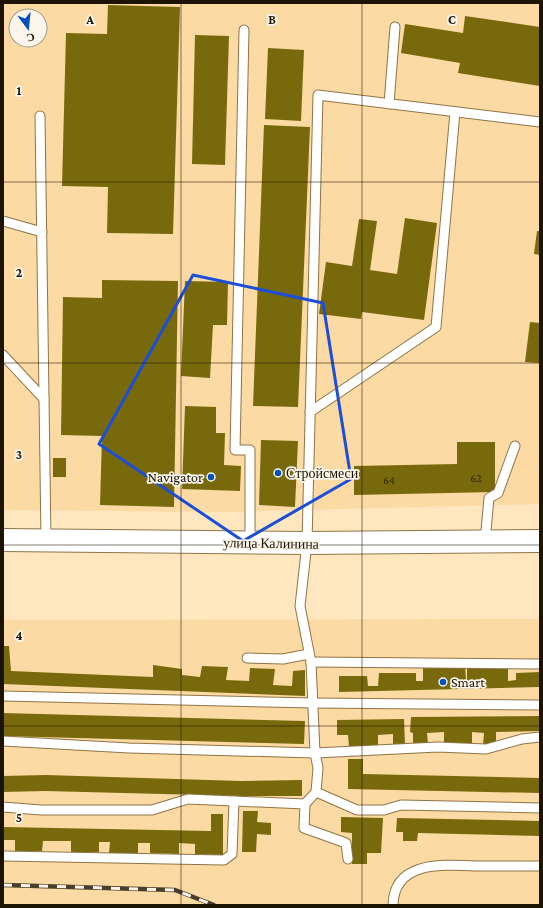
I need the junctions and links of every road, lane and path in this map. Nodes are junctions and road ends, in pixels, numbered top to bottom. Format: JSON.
{"nodes":[{"id":1,"x":394,"y":27,"type":"dead end"},
{"id":2,"x":244,"y":30,"type":"dead end"},
{"id":3,"x":389,"y":104,"type":"junction"},
{"id":4,"x":455,"y":112,"type":"junction"},
{"id":5,"x":40,"y":116,"type":"dead end"},
{"id":6,"x":540,"y":122,"type":"edge"},
{"id":7,"x":3,"y":221,"type":"edge"},
{"id":8,"x":42,"y":232,"type":"junction"},
{"id":9,"x":3,"y":355,"type":"edge"},
{"id":10,"x":44,"y":399,"type":"junction"},
{"id":11,"x":310,"y":412,"type":"junction"},
{"id":12,"x":515,"y":446,"type":"dead end"},
{"id":13,"x":3,"y":540,"type":"edge"},
{"id":14,"x":46,"y":540,"type":"junction"},
{"id":15,"x":540,"y":541,"type":"edge"},
{"id":16,"x":485,"y":542,"type":"junction"},
{"id":17,"x":250,"y":543,"type":"junction"},
{"id":18,"x":307,"y":544,"type":"junction"},
{"id":19,"x":247,"y":658,"type":"dead end"},
{"id":20,"x":310,"y":658,"type":"junction"},
{"id":21,"x":540,"y":664,"type":"edge"},
{"id":22,"x":3,"y":696,"type":"edge"},
{"id":23,"x":313,"y":703,"type":"junction"},
{"id":24,"x":540,"y":705,"type":"edge"},
{"id":25,"x":540,"y":737,"type":"edge"},
{"id":26,"x":3,"y":741,"type":"edge"},
{"id":27,"x":314,"y":753,"type":"junction"},
{"id":28,"x":316,"y":792,"type":"junction"},
{"id":29,"x":234,"y":801,"type":"junction"},
{"id":30,"x":305,"y":804,"type":"junction"},
{"id":31,"x":3,"y":807,"type":"edge"},
{"id":32,"x":540,"y":808,"type":"edge"},
{"id":33,"x":3,"y":856,"type":"edge"},
{"id":34,"x":348,"y":859,"type":"dead end"},
{"id":35,"x":540,"y":866,"type":"edge"},
{"id":36,"x":393,"y":905,"type":"edge"}],
"edges":[{"from":1,"to":3,"type":"lane"},
{"from":2,"to":17,"type":"lane"},
{"from":3,"to":4,"type":"lane"},
{"from":3,"to":11,"type":"lane"},
{"from":4,"to":6,"type":"lane"},
{"from":4,"to":11,"type":"lane"},
{"from":5,"to":8,"type":"lane"},
{"from":7,"to":8,"type":"lane"},
{"from":8,"to":10,"type":"lane"},
{"from":9,"to":10,"type":"lane"},
{"from":10,"to":14,"type":"lane"},
{"from":11,"to":18,"type":"lane"},
{"from":12,"to":16,"type":"lane"},
{"from":13,"to":14,"type":"street","name":"улица Калинина"},
{"from":14,"to":17,"type":"street","name":"улица Калинина"},
{"from":15,"to":16,"type":"street","name":"улица Калинина"},
{"from":16,"to":18,"type":"street","name":"улица Калинина"},
{"from":17,"to":18,"type":"street","name":"улица Калинина"},
{"from":18,"to":20,"type":"lane"},
{"from":19,"to":20,"type":"lane"},
{"from":20,"to":21,"type":"lane"},
{"from":20,"to":23,"type":"lane"},
{"from":22,"to":23,"type":"lane"},
{"from":23,"to":24,"type":"lane"},
{"from":23,"to":27,"type":"lane"},
{"from":25,"to":27,"type":"lane"},
{"from":26,"to":27,"type":"lane"},
{"from":27,"to":28,"type":"lane"},
{"from":28,"to":30,"type":"lane"},
{"from":28,"to":32,"type":"lane"},
{"from":29,"to":30,"type":"lane"},
{"from":29,"to":31,"type":"lane"},
{"from":29,"to":33,"type":"lane"},
{"from":30,"to":34,"type":"lane"},
{"from":35,"to":36,"type":"lane"}]}
